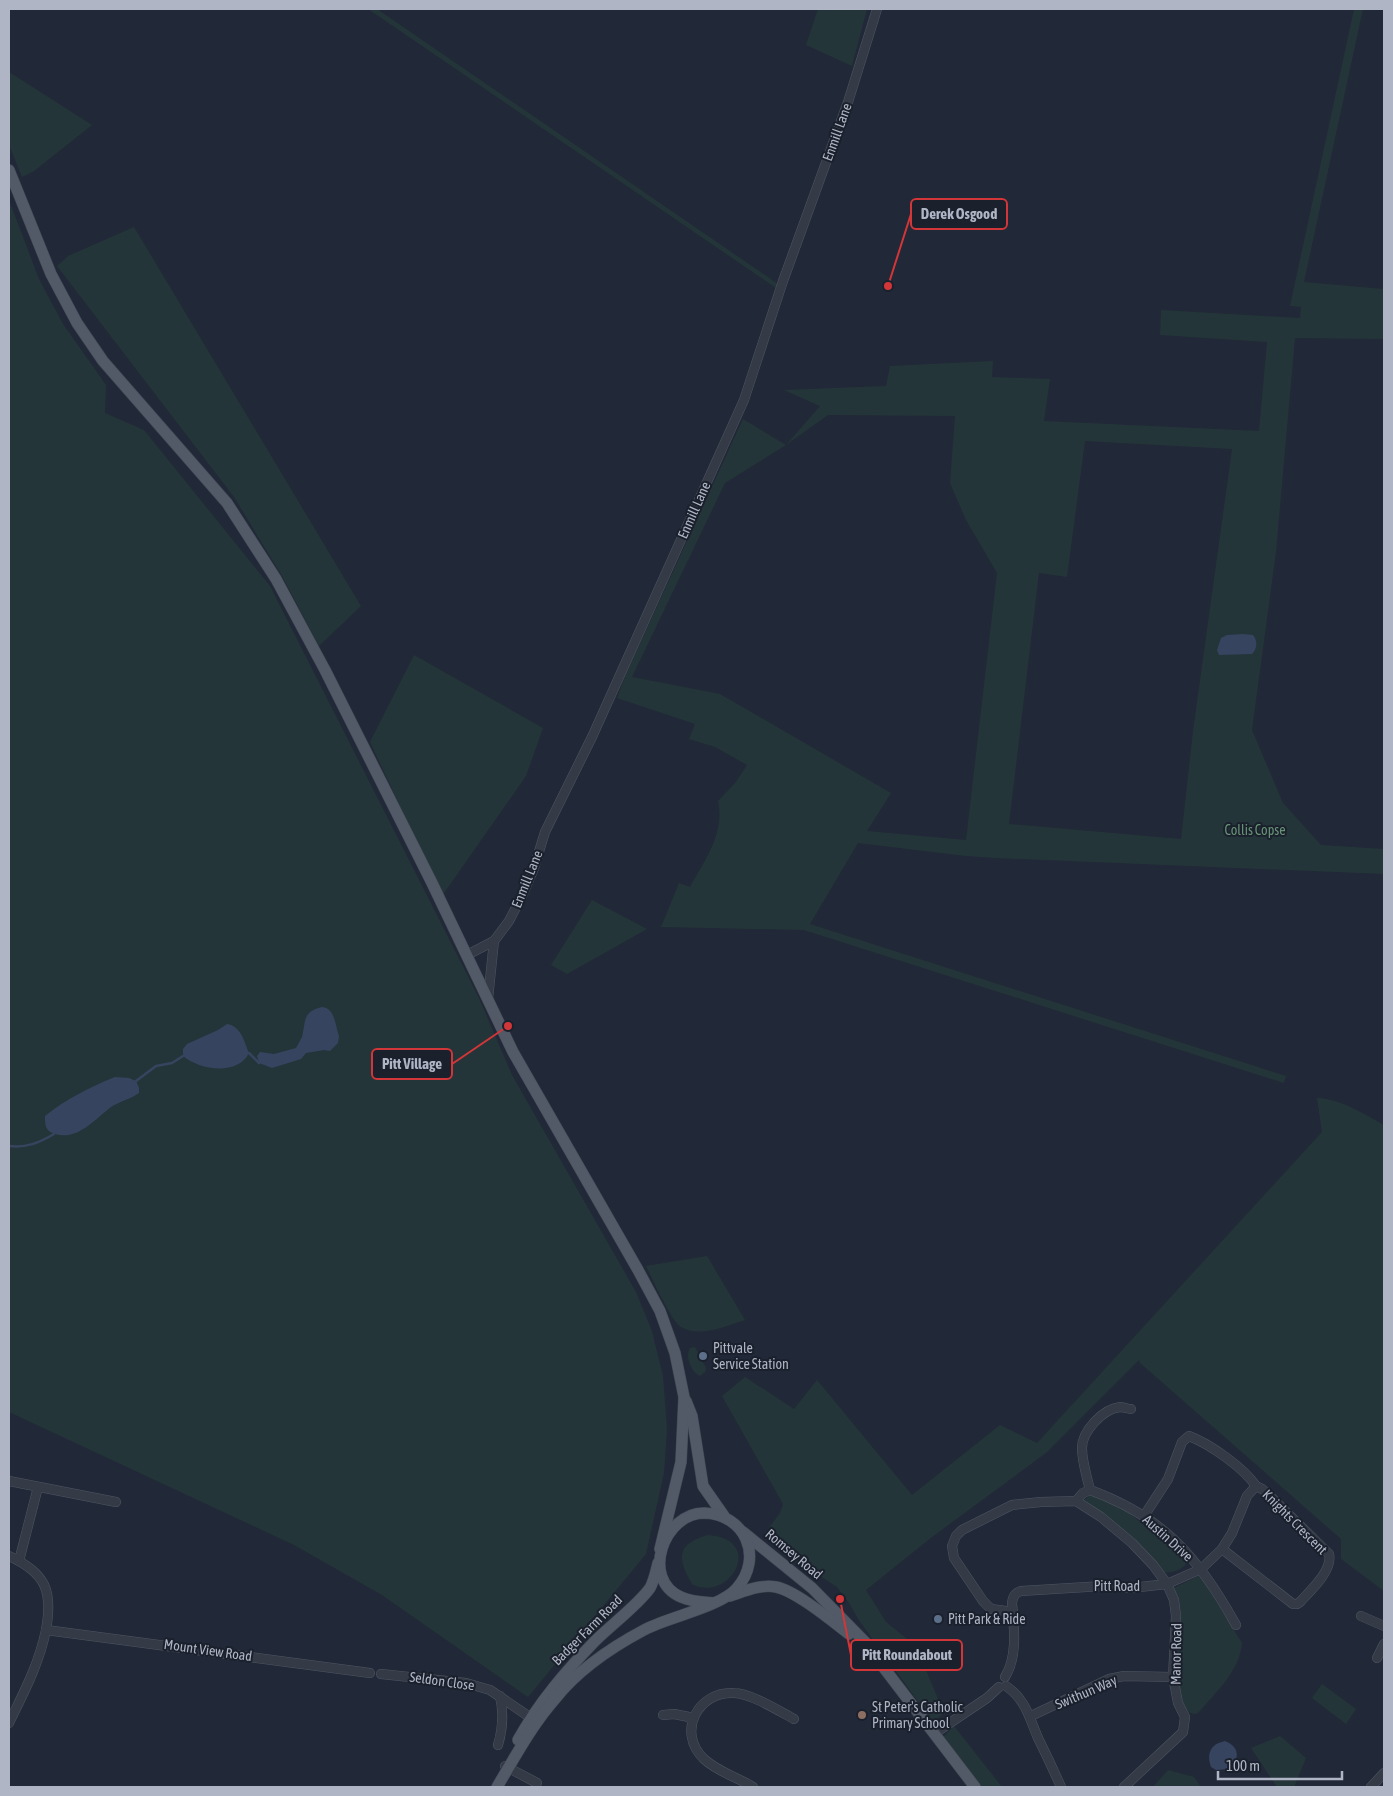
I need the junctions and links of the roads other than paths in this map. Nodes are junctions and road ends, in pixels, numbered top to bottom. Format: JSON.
{"nodes":[{"id":1,"x":877,"y":9,"type":"edge"},
{"id":2,"x":9,"y":170,"type":"edge"},
{"id":3,"x":494,"y":941,"type":"junction"},
{"id":4,"x":466,"y":955,"type":"junction"},
{"id":5,"x":488,"y":1000,"type":"junction"},
{"id":6,"x":684,"y":1397,"type":"junction"},
{"id":7,"x":1131,"y":1409,"type":"dead end"},
{"id":8,"x":9,"y":1481,"type":"edge"},
{"id":9,"x":1256,"y":1486,"type":"junction"},
{"id":10,"x":38,"y":1487,"type":"junction"},
{"id":11,"x":1090,"y":1490,"type":"junction"},
{"id":12,"x":1076,"y":1501,"type":"junction"},
{"id":13,"x":116,"y":1502,"type":"dead end"},
{"id":14,"x":724,"y":1516,"type":"junction"},
{"id":15,"x":1144,"y":1516,"type":"junction"},
{"id":16,"x":743,"y":1532,"type":"junction"},
{"id":17,"x":660,"y":1549,"type":"junction"},
{"id":18,"x":1222,"y":1549,"type":"junction"},
{"id":19,"x":9,"y":1556,"type":"edge"},
{"id":20,"x":19,"y":1561,"type":"junction"},
{"id":21,"x":659,"y":1561,"type":"junction"},
{"id":22,"x":1201,"y":1568,"type":"junction"},
{"id":23,"x":1167,"y":1584,"type":"junction"},
{"id":24,"x":720,"y":1600,"type":"junction"},
{"id":25,"x":1013,"y":1612,"type":"junction"},
{"id":26,"x":1362,"y":1616,"type":"dead end"},
{"id":27,"x":1236,"y":1625,"type":"dead end"},
{"id":28,"x":1384,"y":1626,"type":"edge"},
{"id":29,"x":46,"y":1630,"type":"junction"},
{"id":30,"x":1384,"y":1644,"type":"edge"},
{"id":31,"x":1377,"y":1658,"type":"dead end"},
{"id":32,"x":884,"y":1668,"type":"junction"},
{"id":33,"x":370,"y":1673,"type":"dead end"},
{"id":34,"x":381,"y":1674,"type":"dead end"},
{"id":35,"x":1173,"y":1677,"type":"junction"},
{"id":36,"x":1004,"y":1683,"type":"junction"},
{"id":37,"x":500,"y":1696,"type":"junction"},
{"id":38,"x":554,"y":1700,"type":"junction"},
{"id":39,"x":13,"y":1703,"type":"edge"},
{"id":40,"x":663,"y":1715,"type":"dead end"},
{"id":41,"x":1031,"y":1716,"type":"junction"},
{"id":42,"x":531,"y":1718,"type":"junction"},
{"id":43,"x":794,"y":1719,"type":"dead end"},
{"id":44,"x":692,"y":1721,"type":"junction"},
{"id":45,"x":9,"y":1723,"type":"edge"},
{"id":46,"x":935,"y":1733,"type":"junction"},
{"id":47,"x":498,"y":1745,"type":"dead end"},
{"id":48,"x":507,"y":1767,"type":"junction"},
{"id":49,"x":1384,"y":1773,"type":"edge"},
{"id":50,"x":537,"y":1783,"type":"dead end"},
{"id":51,"x":497,"y":1787,"type":"edge"},
{"id":52,"x":753,"y":1787,"type":"edge"},
{"id":53,"x":975,"y":1787,"type":"edge"},
{"id":54,"x":1061,"y":1787,"type":"edge"},
{"id":55,"x":1124,"y":1787,"type":"edge"},
{"id":56,"x":1371,"y":1787,"type":"edge"}],
"edges":[{"from":1,"to":3,"type":"street","name":"Enmill Lane"},
{"from":2,"to":4,"type":"main road"},
{"from":3,"to":4,"type":"street"},
{"from":3,"to":5,"type":"street"},
{"from":4,"to":5,"type":"main road"},
{"from":5,"to":6,"type":"main road"},
{"from":6,"to":14,"type":"main road"},
{"from":6,"to":17,"type":"main road"},
{"from":7,"to":11,"type":"street"},
{"from":8,"to":10,"type":"street"},
{"from":9,"to":15,"type":"street"},
{"from":9,"to":18,"type":"street","name":"Pitt Road"},
{"from":9,"to":18,"type":"street","name":"Knights Crescent"},
{"from":10,"to":13,"type":"street"},
{"from":10,"to":20,"type":"street"},
{"from":11,"to":12,"type":"street"},
{"from":11,"to":15,"type":"street","name":"Austin Drive"},
{"from":12,"to":23,"type":"street"},
{"from":12,"to":25,"type":"street"},
{"from":14,"to":16,"type":"main road"},
{"from":14,"to":17,"type":"main road"},
{"from":15,"to":22,"type":"street","name":"Austin Drive"},
{"from":16,"to":24,"type":"main road"},
{"from":16,"to":32,"type":"main road","name":"Romsey Road"},
{"from":17,"to":21,"type":"main road"},
{"from":18,"to":22,"type":"street","name":"Pitt Road"},
{"from":19,"to":20,"type":"street"},
{"from":20,"to":29,"type":"street"},
{"from":21,"to":24,"type":"main road"},
{"from":21,"to":42,"type":"main road","name":"Badger Farm Road"},
{"from":22,"to":23,"type":"street","name":"Pitt Road"},
{"from":22,"to":27,"type":"street","name":"Austin Drive"},
{"from":23,"to":25,"type":"street","name":"Pitt Road"},
{"from":23,"to":35,"type":"street","name":"Manor Road"},
{"from":24,"to":32,"type":"main road","name":"Romsey Road"},
{"from":24,"to":38,"type":"main road","name":"Badger Farm Road"},
{"from":25,"to":36,"type":"street","name":"Pitt Road"},
{"from":26,"to":28,"type":"street"},
{"from":29,"to":33,"type":"street","name":"Mount View Road"},
{"from":29,"to":39,"type":"street"},
{"from":30,"to":31,"type":"street"},
{"from":32,"to":46,"type":"main road","name":"Romsey Road"},
{"from":34,"to":37,"type":"street","name":"Seldon Close"},
{"from":35,"to":41,"type":"street","name":"Swithun Way"},
{"from":35,"to":55,"type":"street","name":"Manor Road"},
{"from":36,"to":41,"type":"street"},
{"from":36,"to":46,"type":"street"},
{"from":37,"to":42,"type":"street","name":"Seldon Close"},
{"from":37,"to":47,"type":"street"},
{"from":38,"to":42,"type":"street","name":"Badger Farm Road"},
{"from":38,"to":48,"type":"main road","name":"Badger Farm Road"},
{"from":39,"to":45,"type":"street"},
{"from":40,"to":44,"type":"street"},
{"from":41,"to":54,"type":"street"},
{"from":42,"to":48,"type":"main road","name":"Badger Farm Road"},
{"from":43,"to":44,"type":"street"},
{"from":44,"to":52,"type":"street"},
{"from":46,"to":53,"type":"main road","name":"Romsey Road"},
{"from":48,"to":50,"type":"street"},
{"from":48,"to":51,"type":"main road","name":"Badger Farm Road"},
{"from":49,"to":56,"type":"street"}]}
